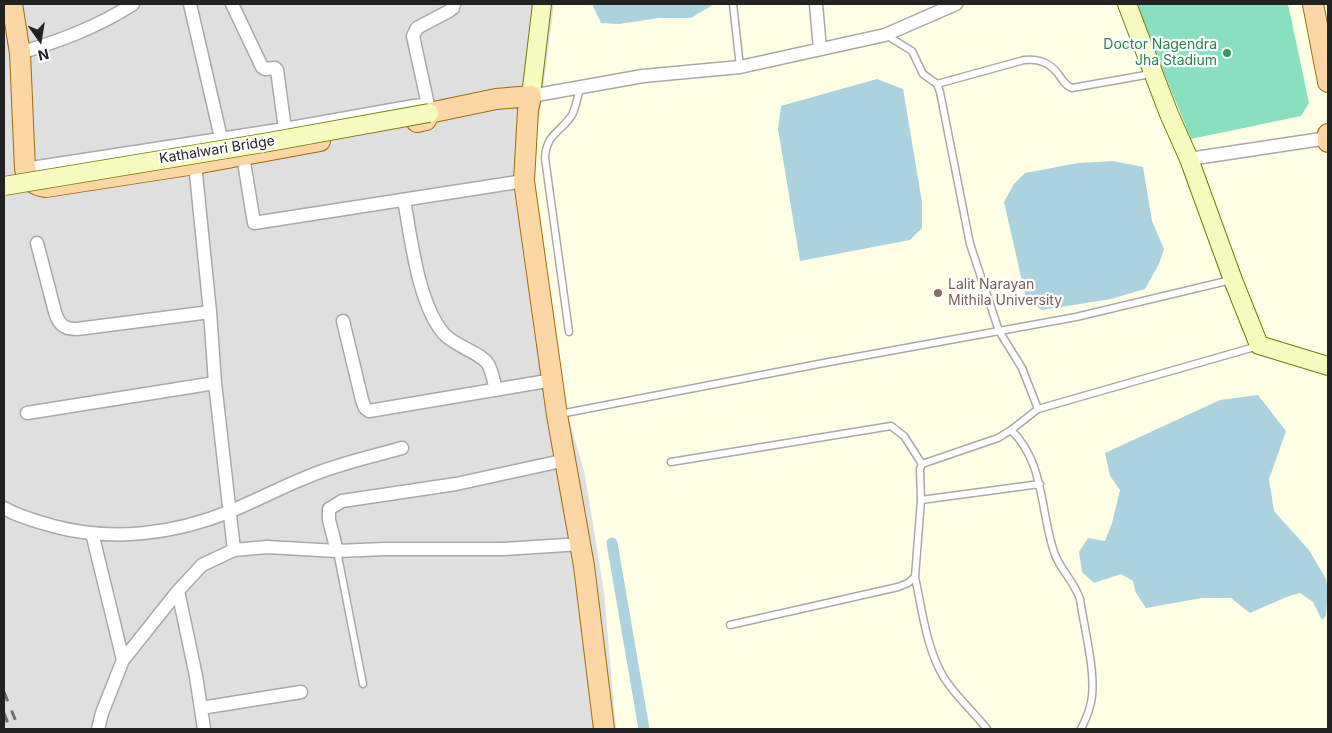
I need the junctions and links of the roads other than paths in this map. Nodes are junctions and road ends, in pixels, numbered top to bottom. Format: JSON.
{"nodes":[{"id":1,"x":12,"y":4,"type":"edge"},
{"id":2,"x":133,"y":4,"type":"edge"},
{"id":3,"x":190,"y":4,"type":"edge"},
{"id":4,"x":232,"y":4,"type":"edge"},
{"id":5,"x":454,"y":4,"type":"edge"},
{"id":6,"x":542,"y":4,"type":"edge"},
{"id":7,"x":733,"y":4,"type":"edge"},
{"id":8,"x":816,"y":4,"type":"edge"},
{"id":9,"x":956,"y":4,"type":"edge"},
{"id":10,"x":1127,"y":4,"type":"edge"},
{"id":11,"x":1312,"y":4,"type":"edge"},
{"id":12,"x":885,"y":35,"type":"junction"},
{"id":13,"x":820,"y":49,"type":"junction"},
{"id":14,"x":20,"y":54,"type":"junction"},
{"id":15,"x":740,"y":67,"type":"junction"},
{"id":16,"x":1154,"y":73,"type":"junction"},
{"id":17,"x":1328,"y":82,"type":"edge"},
{"id":18,"x":937,"y":84,"type":"junction"},
{"id":19,"x":581,"y":86,"type":"junction"},
{"id":20,"x":531,"y":96,"type":"junction"},
{"id":21,"x":428,"y":109,"type":"junction"},
{"id":22,"x":285,"y":129,"type":"junction"},
{"id":23,"x":221,"y":138,"type":"junction"},
{"id":24,"x":1328,"y":138,"type":"edge"},
{"id":25,"x":243,"y":156,"type":"junction"},
{"id":26,"x":1189,"y":159,"type":"junction"},
{"id":27,"x":195,"y":164,"type":"junction"},
{"id":28,"x":26,"y":169,"type":"junction"},
{"id":29,"x":524,"y":181,"type":"junction"},
{"id":30,"x":4,"y":186,"type":"edge"},
{"id":31,"x":404,"y":200,"type":"junction"},
{"id":32,"x":37,"y":243,"type":"dead end"},
{"id":33,"x":1233,"y":280,"type":"junction"},
{"id":34,"x":210,"y":312,"type":"junction"},
{"id":35,"x":343,"y":321,"type":"dead end"},
{"id":36,"x":999,"y":331,"type":"junction"},
{"id":37,"x":569,"y":332,"type":"dead end"},
{"id":38,"x":1259,"y":345,"type":"junction"},
{"id":39,"x":1328,"y":366,"type":"edge"},
{"id":40,"x":553,"y":380,"type":"junction"},
{"id":41,"x":215,"y":384,"type":"junction"},
{"id":42,"x":496,"y":390,"type":"junction"},
{"id":43,"x":1038,"y":409,"type":"junction"},
{"id":44,"x":28,"y":413,"type":"dead end"},
{"id":45,"x":557,"y":415,"type":"junction"},
{"id":46,"x":1011,"y":430,"type":"junction"},
{"id":47,"x":402,"y":448,"type":"dead end"},
{"id":48,"x":566,"y":460,"type":"junction"},
{"id":49,"x":671,"y":462,"type":"dead end"},
{"id":50,"x":922,"y":464,"type":"junction"},
{"id":51,"x":1040,"y":484,"type":"junction"},
{"id":52,"x":921,"y":500,"type":"junction"},
{"id":53,"x":4,"y":508,"type":"edge"},
{"id":54,"x":230,"y":512,"type":"junction"},
{"id":55,"x":92,"y":534,"type":"junction"},
{"id":56,"x":580,"y":544,"type":"junction"},
{"id":57,"x":234,"y":550,"type":"junction"},
{"id":58,"x":337,"y":551,"type":"junction"},
{"id":59,"x":915,"y":577,"type":"junction"},
{"id":60,"x":178,"y":591,"type":"junction"},
{"id":61,"x":730,"y":624,"type":"dead end"},
{"id":62,"x":123,"y":660,"type":"junction"},
{"id":63,"x":363,"y":684,"type":"dead end"},
{"id":64,"x":301,"y":692,"type":"dead end"},
{"id":65,"x":201,"y":708,"type":"junction"},
{"id":66,"x":98,"y":729,"type":"edge"},
{"id":67,"x":204,"y":729,"type":"edge"},
{"id":68,"x":604,"y":729,"type":"edge"},
{"id":69,"x":987,"y":729,"type":"edge"},
{"id":70,"x":1081,"y":729,"type":"edge"}],
"edges":[{"from":1,"to":14,"type":"main road"},
{"from":2,"to":14,"type":"street"},
{"from":3,"to":23,"type":"street"},
{"from":4,"to":22,"type":"street"},
{"from":5,"to":21,"type":"street"},
{"from":6,"to":20,"type":"main road"},
{"from":7,"to":15,"type":"lane"},
{"from":8,"to":13,"type":"street"},
{"from":9,"to":12,"type":"street"},
{"from":10,"to":16,"type":"main road"},
{"from":11,"to":17,"type":"main road"},
{"from":12,"to":13,"type":"street"},
{"from":12,"to":18,"type":"lane"},
{"from":13,"to":15,"type":"street"},
{"from":14,"to":28,"type":"main road"},
{"from":15,"to":19,"type":"street"},
{"from":16,"to":18,"type":"lane"},
{"from":16,"to":26,"type":"main road"},
{"from":18,"to":36,"type":"lane"},
{"from":19,"to":20,"type":"street"},
{"from":19,"to":37,"type":"lane"},
{"from":20,"to":21,"type":"main road"},
{"from":20,"to":29,"type":"main road"},
{"from":21,"to":22,"type":"street"},
{"from":21,"to":25,"type":"main road"},
{"from":21,"to":30,"type":"main road","name":"Kathalwari Bridge","bridge":true},
{"from":22,"to":23,"type":"street"},
{"from":23,"to":28,"type":"street"},
{"from":24,"to":26,"type":"street"},
{"from":25,"to":27,"type":"main road"},
{"from":25,"to":31,"type":"street"},
{"from":26,"to":33,"type":"main road"},
{"from":27,"to":28,"type":"main road"},
{"from":27,"to":34,"type":"street"},
{"from":29,"to":31,"type":"street"},
{"from":29,"to":40,"type":"main road"},
{"from":31,"to":42,"type":"street"},
{"from":32,"to":34,"type":"street"},
{"from":33,"to":36,"type":"lane"},
{"from":33,"to":38,"type":"main road"},
{"from":34,"to":41,"type":"street"},
{"from":35,"to":42,"type":"street"},
{"from":36,"to":43,"type":"lane"},
{"from":36,"to":45,"type":"lane"},
{"from":38,"to":39,"type":"main road"},
{"from":38,"to":43,"type":"lane"},
{"from":40,"to":42,"type":"street"},
{"from":40,"to":45,"type":"main road"},
{"from":41,"to":44,"type":"street"},
{"from":41,"to":54,"type":"street"},
{"from":43,"to":46,"type":"lane"},
{"from":45,"to":48,"type":"main road"},
{"from":46,"to":50,"type":"lane"},
{"from":46,"to":51,"type":"lane"},
{"from":47,"to":54,"type":"street"},
{"from":48,"to":56,"type":"main road"},
{"from":48,"to":58,"type":"street"},
{"from":49,"to":50,"type":"lane"},
{"from":50,"to":52,"type":"lane"},
{"from":51,"to":52,"type":"lane"},
{"from":51,"to":70,"type":"lane"},
{"from":52,"to":59,"type":"lane"},
{"from":53,"to":55,"type":"street"},
{"from":54,"to":55,"type":"street"},
{"from":54,"to":57,"type":"street"},
{"from":55,"to":62,"type":"street"},
{"from":56,"to":58,"type":"street"},
{"from":56,"to":68,"type":"main road"},
{"from":57,"to":58,"type":"street"},
{"from":57,"to":60,"type":"street"},
{"from":58,"to":63,"type":"lane"},
{"from":59,"to":61,"type":"lane"},
{"from":59,"to":69,"type":"lane"},
{"from":60,"to":62,"type":"street"},
{"from":60,"to":65,"type":"street"},
{"from":62,"to":66,"type":"street"},
{"from":64,"to":65,"type":"street"},
{"from":65,"to":67,"type":"street"}]}
